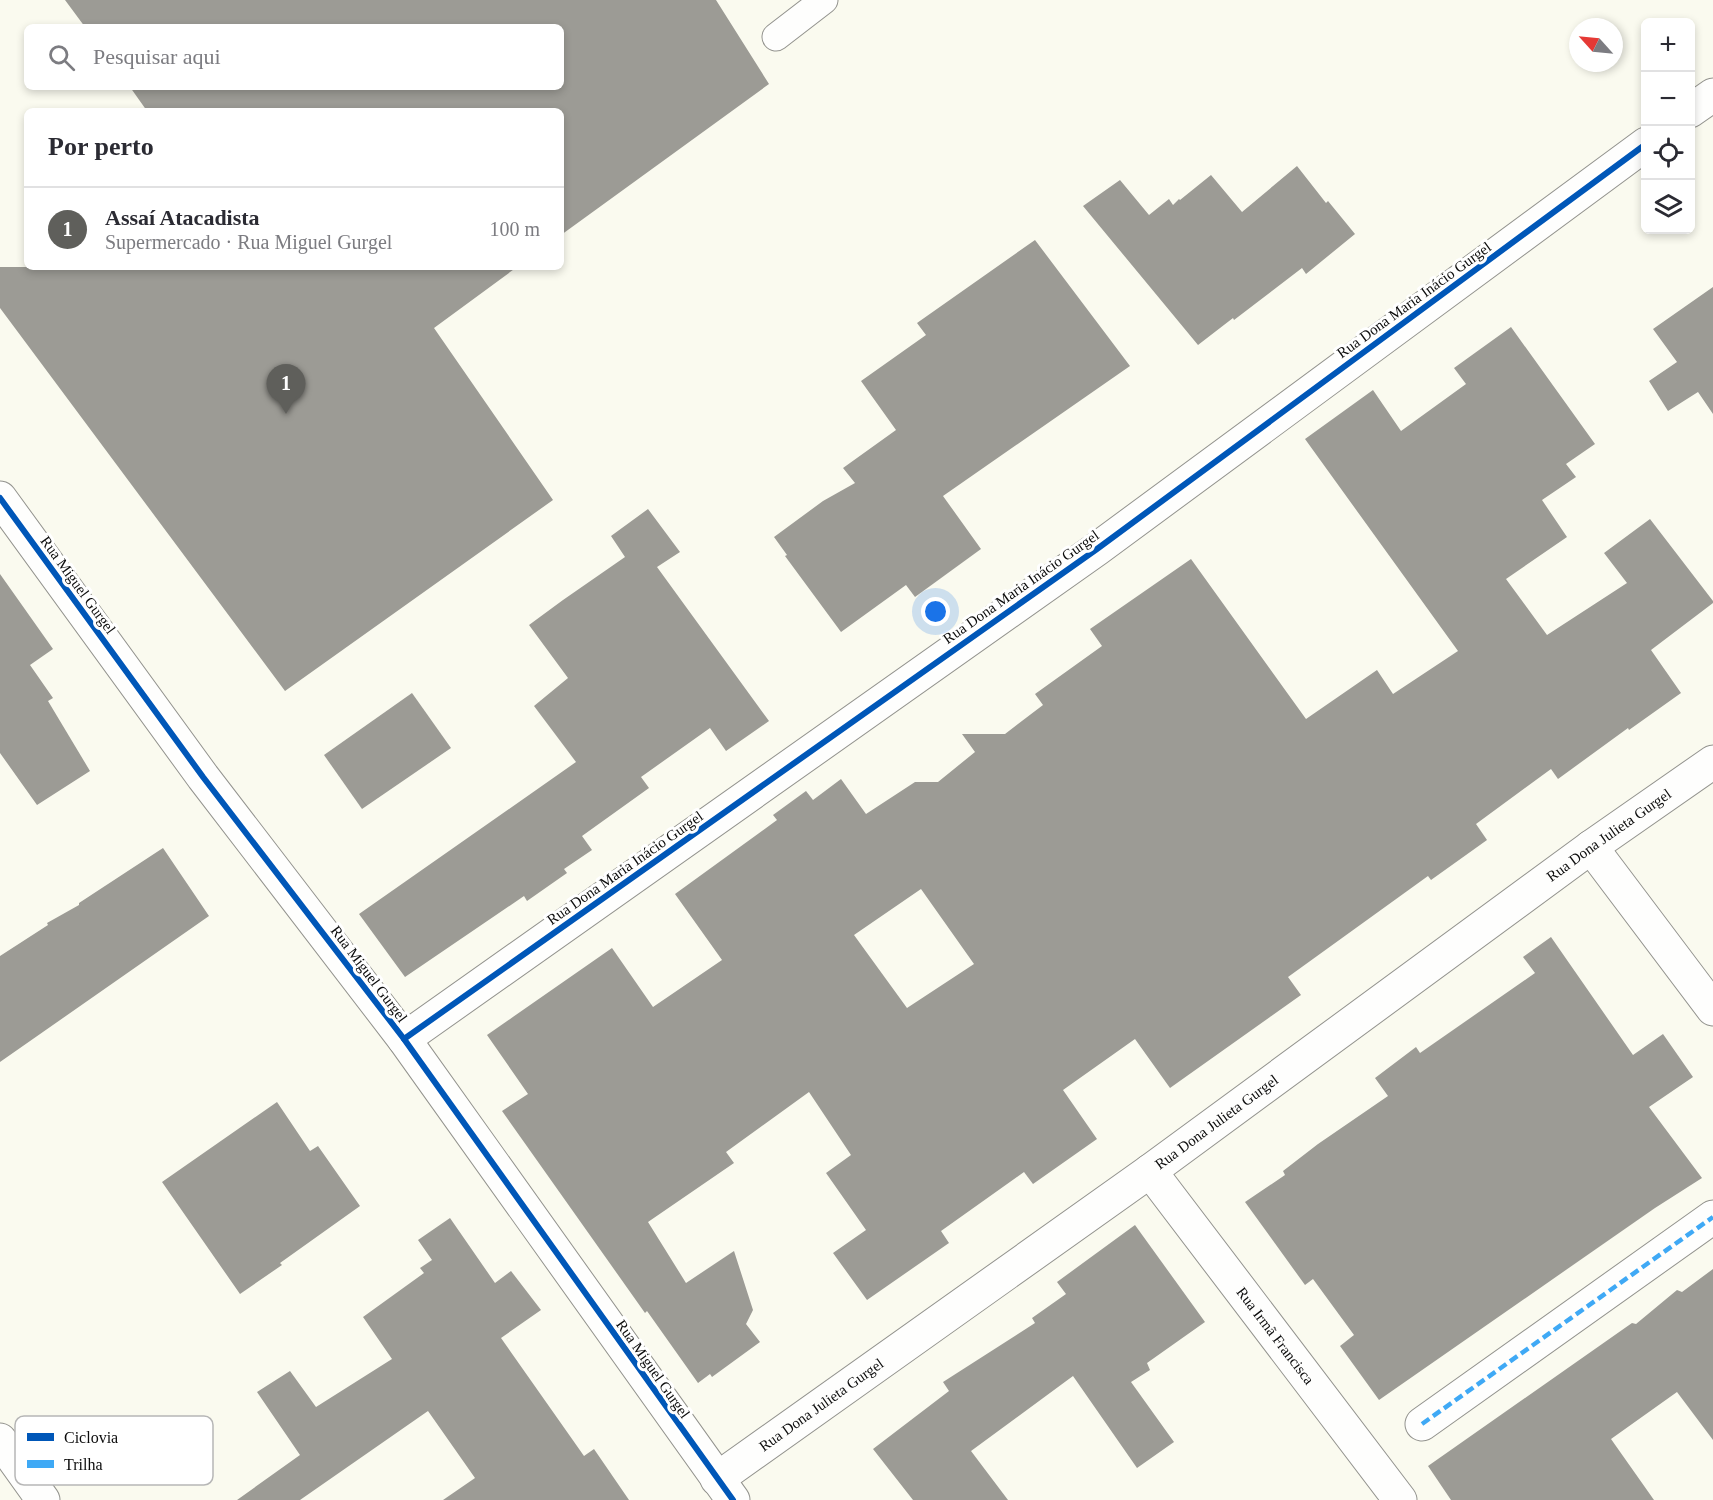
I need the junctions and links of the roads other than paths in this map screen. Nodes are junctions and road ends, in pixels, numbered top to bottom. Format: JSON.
{"nodes":[{"id":1,"x":824,"y":0,"type":"edge"},
{"id":2,"x":776,"y":37,"type":"dead end"},
{"id":3,"x":1713,"y":95,"type":"edge"},
{"id":4,"x":1695,"y":108,"type":"edge"},
{"id":5,"x":1641,"y":148,"type":"edge"},
{"id":6,"x":0,"y":498,"type":"edge"},
{"id":7,"x":10,"y":532,"type":"edge"},
{"id":8,"x":1713,"y":762,"type":"edge"},
{"id":9,"x":1591,"y":847,"type":"junction"},
{"id":10,"x":1713,"y":1009,"type":"edge"},
{"id":11,"x":404,"y":1039,"type":"junction"},
{"id":12,"x":1150,"y":1171,"type":"junction"},
{"id":13,"x":1713,"y":1217,"type":"edge"},
{"id":14,"x":1422,"y":1424,"type":"dead end"},
{"id":15,"x":0,"y":1440,"type":"edge"},
{"id":16,"x":15,"y":1461,"type":"edge"},
{"id":17,"x":32,"y":1485,"type":"edge"},
{"id":18,"x":725,"y":1490,"type":"edge"},
{"id":19,"x":43,"y":1500,"type":"edge"},
{"id":20,"x":1400,"y":1500,"type":"edge"}],
"edges":[{"from":1,"to":2,"type":"lane"},
{"from":3,"to":4,"type":"street"},
{"from":5,"to":11,"type":"street","name":"Rua Dona Maria Inácio Gurgel"},
{"from":6,"to":7,"type":"street","name":"Rua Miguel Gurgel"},
{"from":7,"to":11,"type":"street","name":"Rua Miguel Gurgel"},
{"from":8,"to":9,"type":"street","name":"Rua Dona Julieta Gurgel"},
{"from":9,"to":10,"type":"street"},
{"from":9,"to":12,"type":"street","name":"Rua Dona Julieta Gurgel"},
{"from":11,"to":18,"type":"street","name":"Rua Miguel Gurgel"},
{"from":12,"to":18,"type":"street","name":"Rua Dona Julieta Gurgel"},
{"from":12,"to":20,"type":"street","name":"Rua Irmã Francisca"},
{"from":13,"to":14,"type":"street"},
{"from":15,"to":16,"type":"street"},
{"from":17,"to":19,"type":"street"}]}
